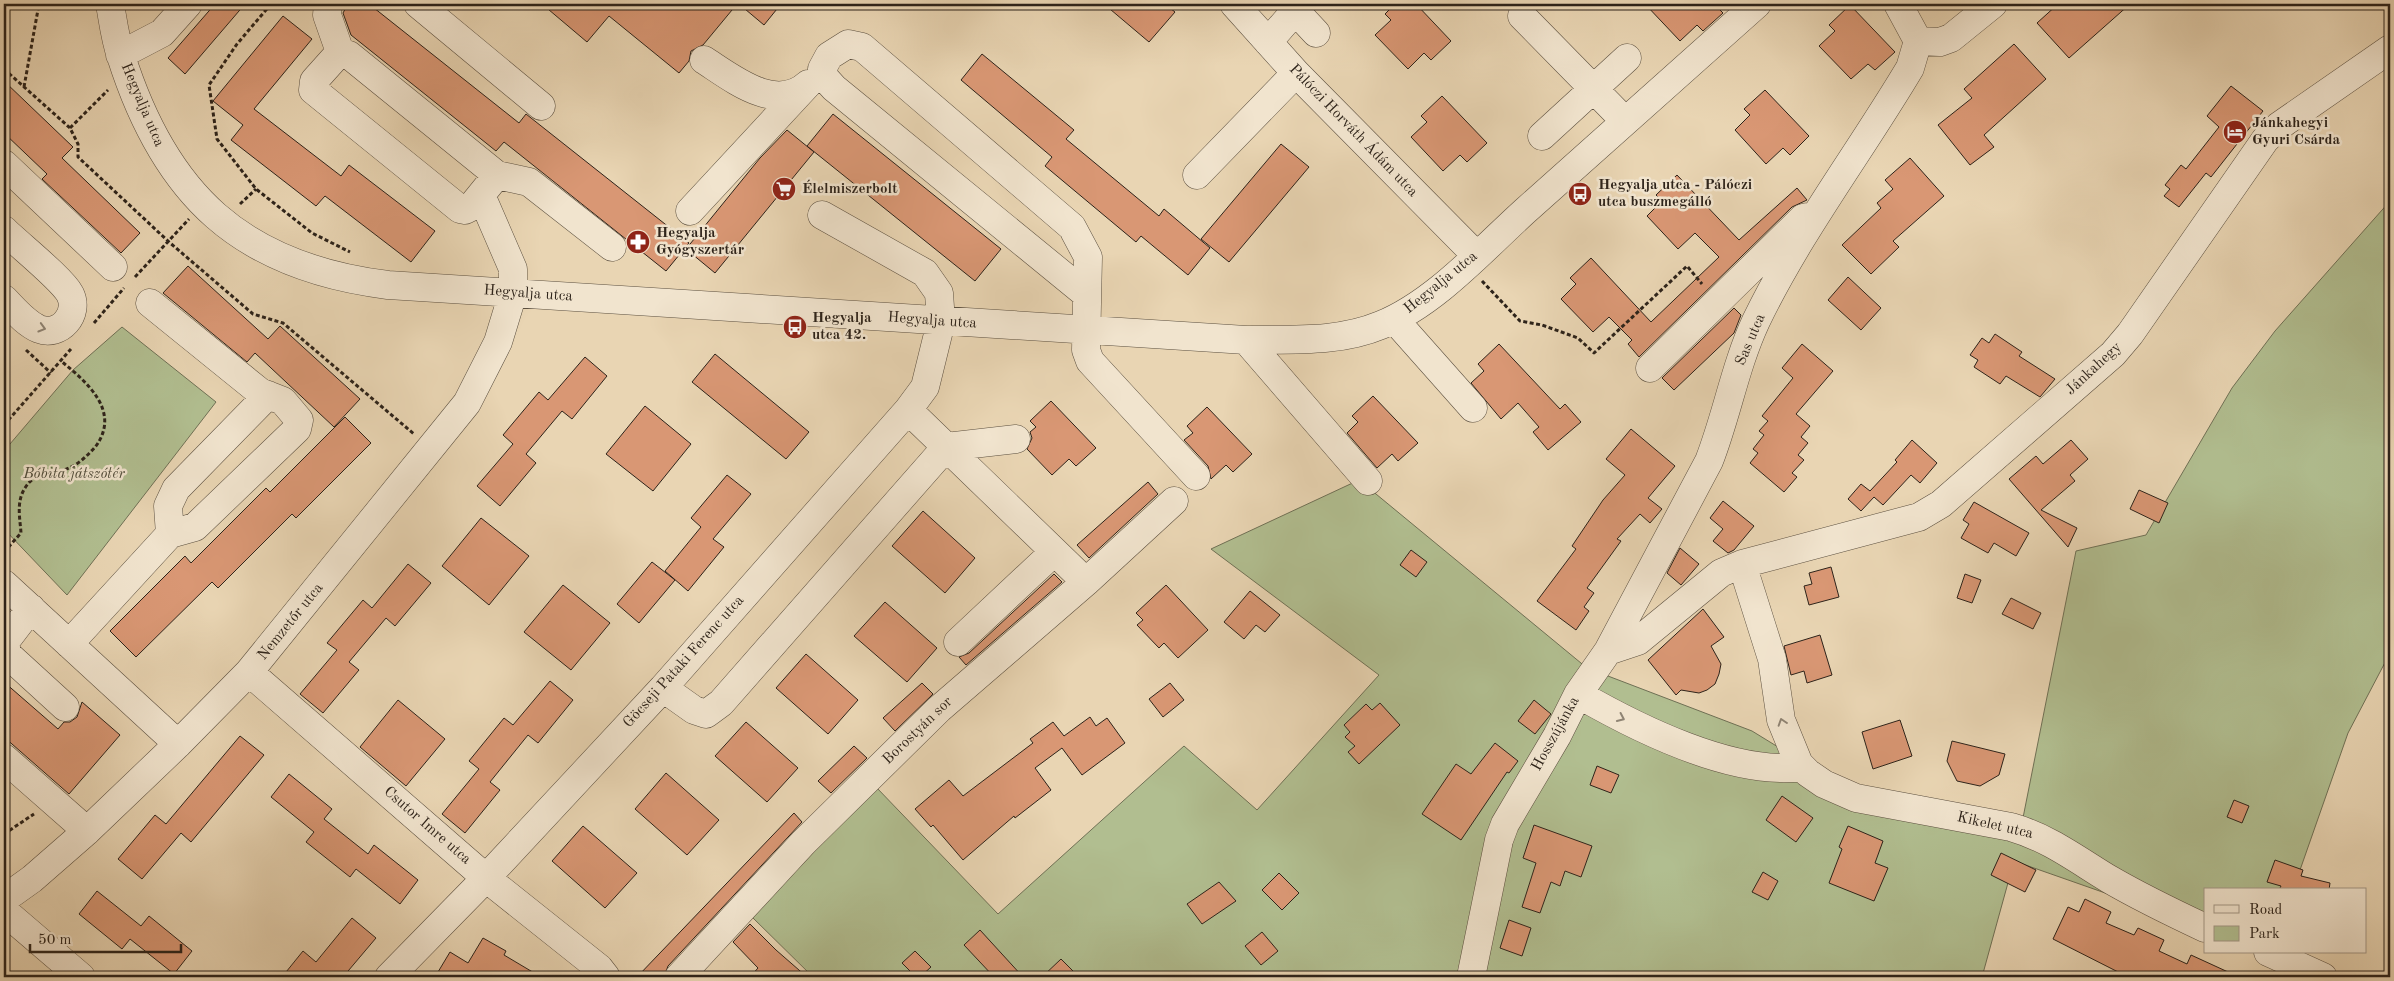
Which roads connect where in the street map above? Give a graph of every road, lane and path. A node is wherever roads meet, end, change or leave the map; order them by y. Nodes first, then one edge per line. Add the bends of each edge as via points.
1 (40, 4) edge
2 (110, 4) edge
3 (188, 4) edge
4 (271, 4) edge
5 (328, 4) edge
6 (418, 4) edge
7 (1234, 4) edge
8 (1757, 4) edge
9 (1898, 4) edge
10 (1993, 4) edge
11 (1292, 8) edge
12 (1522, 16) dead end
13 (1316, 33) dead end
14 (1918, 40) junction
15 (1268, 42) junction
16 (2390, 49) edge
17 (340, 52) junction
18 (120, 55) junction
19 (1627, 58) dead end
20 (704, 60) dead end
21 (4, 69) edge
22 (1296, 73) junction
23 (814, 78) junction
24 (24, 87) junction
25 (1593, 90) junction
26 (93, 106) dead end
27 (541, 106) dead end
28 (1625, 121) junction
29 (70, 128) junction
30 (1542, 136) dead end
31 (4, 164) edge
32 (1197, 176) dead end
33 (489, 185) junction
34 (203, 204) junction
35 (690, 211) dead end
36 (822, 216) dead end
37 (1816, 216) junction
38 (4, 230) edge
39 (169, 242) junction
40 (612, 247) dead end
41 (355, 255) dead end
42 (1471, 260) junction
43 (113, 267) dead end
44 (1703, 285) dead end
45 (513, 293) junction
46 (1086, 294) junction
47 (4, 299) edge
48 (150, 304) dead end
49 (1394, 319) junction
50 (941, 322) junction
51 (92, 325) dead end
52 (1086, 330) junction
53 (1246, 340) junction
54 (74, 346) dead end
55 (61, 361) junction
56 (1650, 368) dead end
57 (268, 395) junction
58 (1474, 408) dead end
59 (908, 410) junction
60 (4, 425) edge
61 (1016, 439) dead end
62 (946, 447) junction
63 (432, 449) junction
64 (1196, 476) dead end
65 (1368, 481) dead end
66 (1174, 501) dead end
67 (170, 534) junction
68 (4, 552) edge
69 (1054, 552) junction
70 (1742, 564) junction
71 (1086, 582) junction
72 (4, 584) edge
73 (30, 608) junction
74 (958, 642) dead end
75 (69, 644) junction
76 (1608, 652) junction
77 (250, 672) junction
78 (662, 688) junction
79 (1578, 694) junction
80 (65, 707) dead end
81 (178, 744) junction
82 (4, 758) edge
83 (1802, 767) junction
84 (53, 801) junction
85 (87, 831) junction
86 (5, 833) edge
87 (486, 878) junction
88 (4, 899) edge
89 (4, 912) edge
90 (2204, 928) edge
91 (2272, 954) edge
92 (82, 977) edge
93 (389, 977) edge
94 (606, 977) edge
95 (679, 977) edge
96 (1471, 977) edge
97 (2323, 977) edge

1 - 24 path
2 - 18 street, Hegyalja utca
3 - 18 street via 162,33
4 - 41 path via 237,44 209,85 217,139 256,189 312,233
5 - 17 street via 327,15
6 - 27 street
7 - 15 street, Pálóczi Horváth Ádám utca
8 - 28 street, Hegyalja utca
9 - 14 street
10 - 14 street via 1951,38 1940,42
11 - 13 street
11 - 15 street
12 - 25 street
14 - 37 street, Sas utca via 1902,82
15 - 22 street, Pálóczi Horváth Ádám utca
16 - 70 street, Jánkahegy via 2279,126 2265,140 2113,354 1941,504 1919,517
17 - 33 street via 349,55
17 - 33 street via 312,85 317,94 460,209 471,207
18 - 34 street, Hegyalja utca via 161,151 177,176
19 - 25 street
20 - 23 street via 754,90 785,95
21 - 24 path
22 - 32 street
22 - 42 street, Pálóczi Horváth Ádám utca
23 - 35 street
23 - 46 street via 825,78
23 - 46 street via 839,47 848,44 862,47 1072,227 1088,257
24 - 29 path
25 - 28 street
25 - 30 street
26 - 29 path
28 - 42 street, Hegyalja utca
29 - 39 path via 78,144 78,157
31 - 43 street
33 - 40 street via 529,182
33 - 45 street, Nemzetőr utca via 513,269
34 - 39 path
34 - 45 street, Hegyalja utca via 247,240 322,274 388,285
36 - 50 street, Göcseji Pataki Ferenc utca via 925,273 939,293
37 - 56 street via 1803,218
37 - 76 street, Sas utca via 1756,321 1709,461
47 -> 38 street via 30,323 47,331 65,324 73,309 64,287
39 - 51 path
39 - 63 path via 253,314 283,323
42 - 44 path via 1520,321 1578,338 1594,353 1687,266
42 - 49 street, Hegyalja utca via 1426,299
45 - 50 street, Hegyalja utca
45 - 63 street, Nemzetőr utca via 486,370 467,403
46 - 52 street
48 - 57 street
49 - 53 street, Hegyalja utca via 1362,332 1331,337
49 - 58 street
50 - 52 street, Hegyalja utca
50 - 59 street, Göcseji Pataki Ferenc utca via 925,387
52 - 53 street, Hegyalja utca
52 - 64 street via 1086,350 1090,361
53 - 65 street
54 - 55 path
55 - 60 path
55 - 68 path via 95,393 106,418 104,428 90,453 70,468 39,475 25,488 19,506 21,533
57 - 67 street via 176,489 168,506
57 - 67 street via 283,401 294,411 300,420 297,429 195,526
59 - 62 street
59 - 78 street, Göcseji Pataki Ferenc utca
61 - 62 street
62 - 69 street
62 - 78 street via 721,704 706,714 694,710
63 - 77 street, Nemzetőr utca
66 - 71 street, Borostyán sor
67 - 75 street
69 - 71 street
69 - 74 street
70 - 76 street via 1721,573 1638,641
83 -> 70 street, Kikelet utca via 1780,720 1772,659
71 - 95 street, Borostyán sor via 926,722 802,843
72 - 73 street
73 - 75 street
73 - 80 street via 4,642 4,647 7,654
75 - 81 street
76 - 79 street, Hosszújánka
77 - 81 street, Nemzetőr utca
77 - 87 street, Csutor Imre utca
78 - 87 street, Göcseji Pataki Ferenc utca
79 -> 83 street via 1616,716 1716,757 1761,768
79 - 96 street, Hosszújánka via 1505,824
81 - 85 street, Nemzetőr utca
82 - 84 street
83 - 90 street, Kikelet utca via 1824,784 1856,798 2034,834 2155,904
84 - 85 street
84 - 86 path
85 - 88 street, Nemzetőr utca
87 - 93 street, Göcseji Pataki Ferenc utca
87 - 94 street, Csutor Imre utca
89 - 92 street
91 - 97 street

